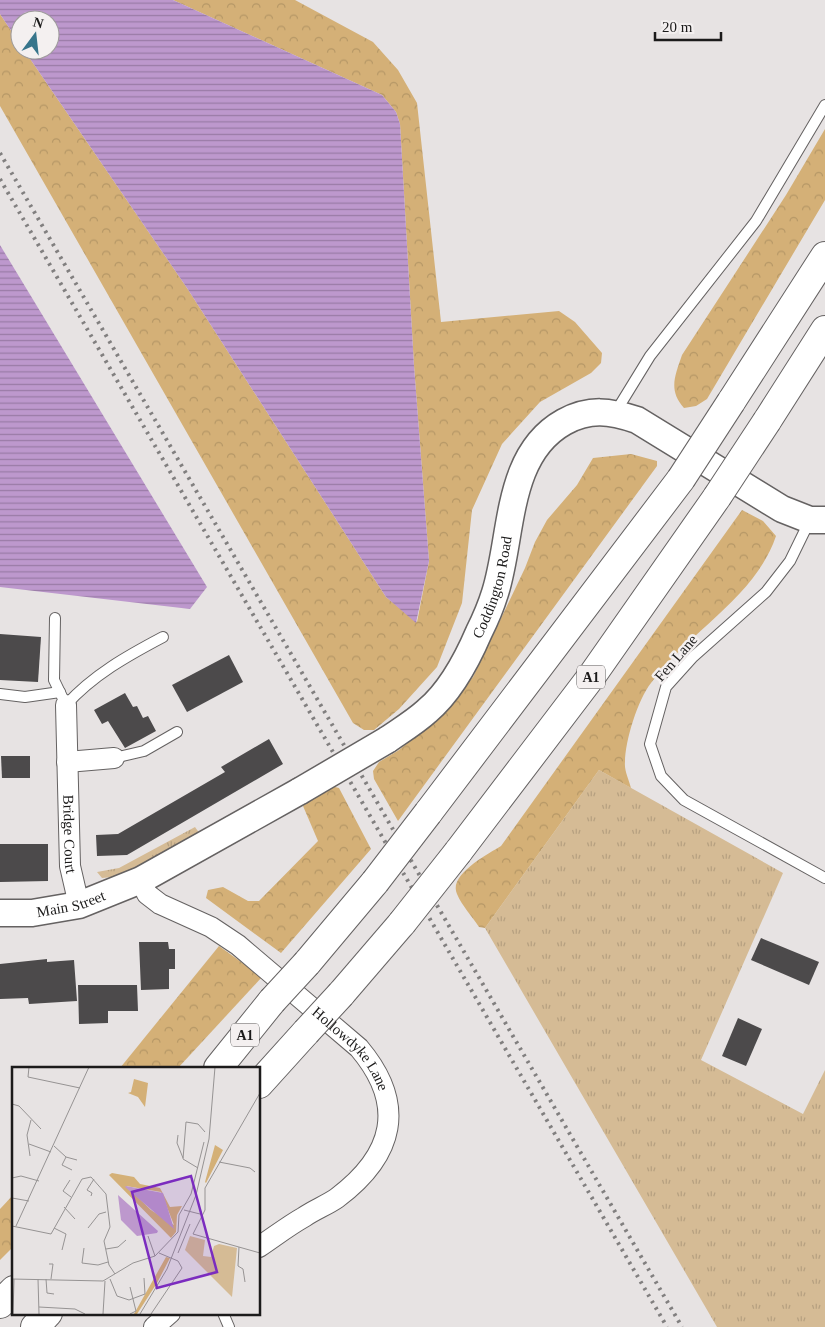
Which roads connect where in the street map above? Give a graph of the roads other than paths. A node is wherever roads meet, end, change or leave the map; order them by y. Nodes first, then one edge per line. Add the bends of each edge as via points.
1 (825, 105) edge
2 (825, 256) edge
3 (825, 330) edge
4 (615, 413) junction
5 (818, 520) edge
6 (55, 618) dead end
7 (163, 637) dead end
8 (0, 694) edge
9 (63, 699) junction
10 (177, 732) dead end
11 (114, 758) joint
12 (67, 762) junction
13 (825, 878) edge
14 (140, 880) junction
15 (79, 905) junction
16 (0, 914) edge
17 (219, 1067) edge
18 (260, 1083) edge
19 (260, 1246) edge
20 (12, 1292) edge
21 (0, 1304) edge
22 (47, 1314) edge
23 (169, 1314) edge
24 (223, 1314) edge
25 (34, 1327) edge
26 (154, 1327) edge
27 (229, 1327) edge

1 - 4 lane via 756,221 650,356
2 - 17 highway, A1, bridge via 681,479 375,882
3 - 18 highway, A1, bridge via 717,497 591,677 402,923
4 - 5 street, Coddington Road via 637,420 761,498
4 - 14 street, Coddington Road, bridge via 585,414 571,419 546,435 536,446 522,472 495,593 479,633 459,672 428,711 387,740
5 - 13 lane, Fen Lane via 766,592 693,657 666,687 650,744 661,776 684,800
6 - 9 lane via 54,680
7 - 9 lane
8 - 9 lane
9 - 12 street, Bridge Court
10 - 11 lane via 144,751
11 - 12 street
12 - 15 street, Bridge Court via 70,866
14 - 15 street, Main Street
14 - 19 street, Hollowdyke Lane via 147,894 160,904 211,927 238,945 360,1048 384,1085 388,1126 382,1151 337,1198
15 - 16 street, Main Street via 32,913
20 - 21 highway
22 - 25 highway
23 - 26 street
24 - 27 lane

